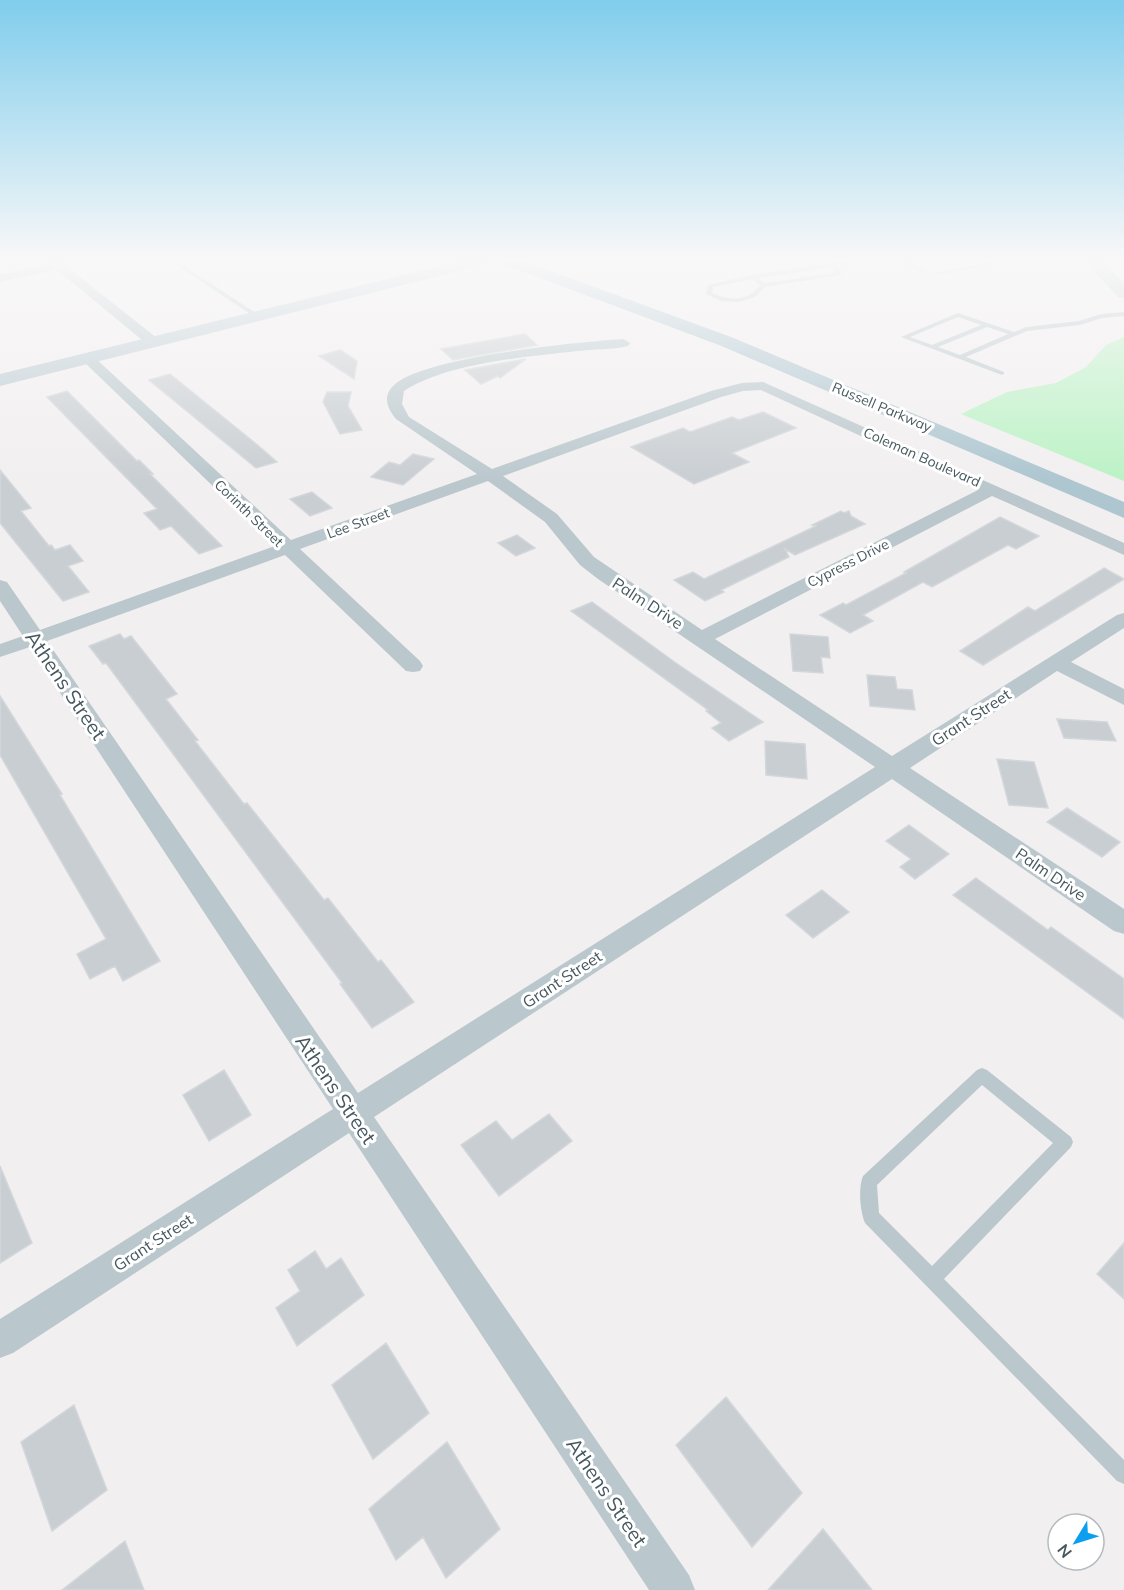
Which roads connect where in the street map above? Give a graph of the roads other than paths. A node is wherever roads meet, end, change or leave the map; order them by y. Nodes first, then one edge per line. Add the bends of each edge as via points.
1 (142, 333) edge
2 (184, 333) edge
3 (703, 333) edge
4 (913, 333) edge
5 (966, 333) edge
6 (1014, 334) edge
7 (152, 341) junction
8 (623, 343) dead end
9 (932, 347) junction
10 (960, 357) junction
11 (87, 358) junction
12 (1002, 373) dead end
13 (0, 380) edge
14 (716, 394) joint
15 (491, 475) junction
16 (993, 489) junction
17 (1124, 511) edge
18 (286, 549) junction
19 (1124, 550) edge
20 (0, 586) edge
21 (1124, 619) edge
22 (702, 638) junction
23 (35, 639) junction
24 (0, 651) edge
25 (1057, 663) junction
26 (413, 666) dead end
27 (1124, 698) edge
28 (892, 768) junction
29 (1124, 923) edge
30 (353, 1113) junction
31 (932, 1279) junction
32 (0, 1340) edge
33 (1124, 1474) edge
34 (674, 1590) edge

1 - 7 street
2 - 7 street
3 - 17 main road, Russell Parkway
4 - 9 lane via 904,337
5 - 9 lane
6 - 10 lane
7 - 11 street
8 - 15 street, Palm Drive via 590,344 440,369 414,377 400,387 394,407 404,420
9 - 10 lane
10 - 12 lane
11 - 13 street
11 - 18 street, Corinth Street
14 - 15 street, Lee Street
14 - 16 street, Coleman Boulevard via 763,386
15 - 18 street, Lee Street
15 - 22 street, Palm Drive via 551,518 587,561
16 - 19 street, Coleman Boulevard
16 - 22 street, Cypress Drive
18 - 23 street, Lee Street
18 - 26 street, Corinth Street
20 - 23 street, Athens Street
21 - 25 street, Grant Street
22 - 28 street, Palm Drive
23 - 24 street, Lee Street
23 - 30 street, Athens Street
25 - 27 street
25 - 28 street, Grant Street
28 - 29 street, Palm Drive
28 - 30 street, Grant Street
30 - 32 street, Grant Street
30 - 34 street, Athens Street
31 - 31 lane via 871,1216 869,1182 982,1075 1065,1142
31 - 33 lane

